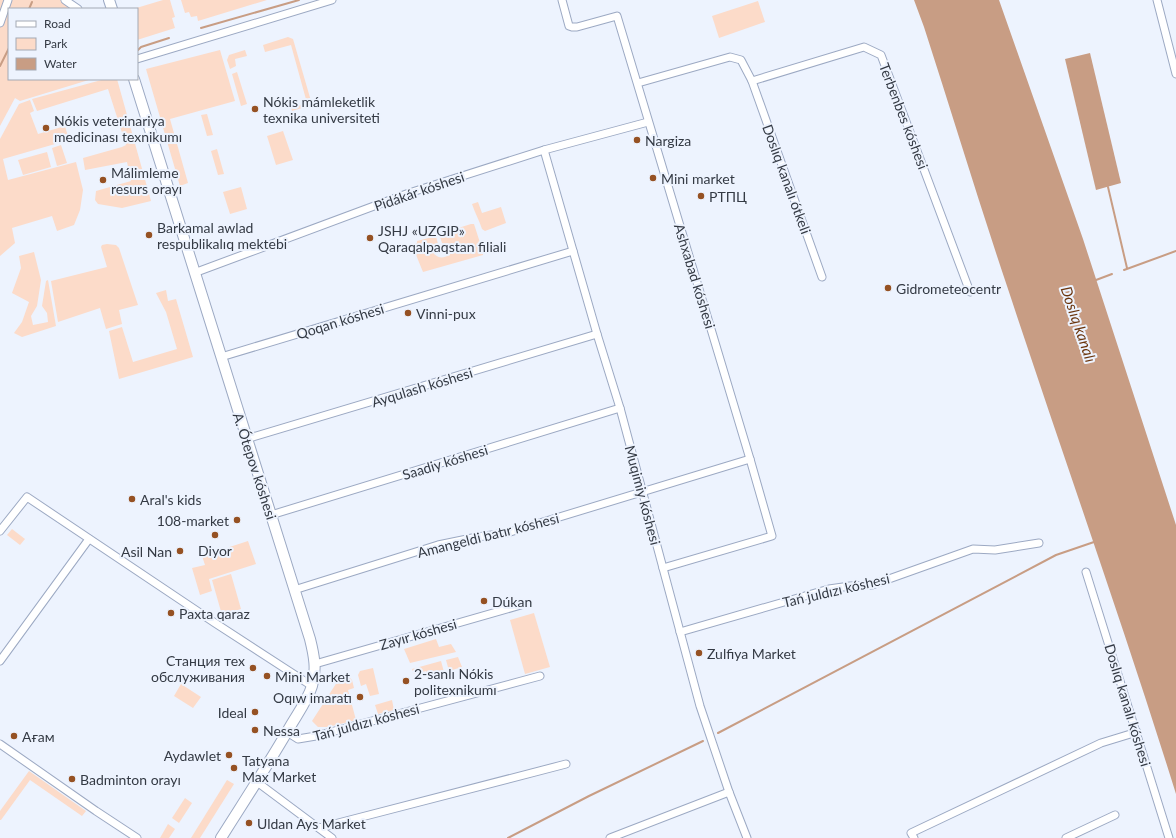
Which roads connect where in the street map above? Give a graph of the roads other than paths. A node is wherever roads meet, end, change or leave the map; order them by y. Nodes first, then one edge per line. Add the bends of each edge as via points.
1 (8, 0) edge
2 (65, 0) edge
3 (332, 0) edge
4 (562, 0) edge
5 (1157, 0) edge
6 (77, 8) edge
7 (0, 23) edge
8 (138, 59) edge
9 (1176, 74) edge
10 (134, 80) edge
11 (752, 82) junction
12 (638, 83) junction
13 (648, 122) junction
14 (544, 150) junction
15 (573, 251) junction
16 (194, 273) junction
17 (822, 277) dead end
18 (970, 292) dead end
19 (597, 334) junction
20 (221, 357) junction
21 (620, 408) junction
22 (246, 439) junction
23 (750, 459) junction
24 (643, 493) junction
25 (271, 515) junction
26 (0, 531) edge
27 (89, 539) junction
28 (1039, 543) dead end
29 (663, 568) junction
30 (1086, 572) dead end
31 (294, 590) junction
32 (521, 604) dead end
33 (680, 632) junction
34 (0, 661) edge
35 (316, 664) junction
36 (540, 676) dead end
37 (312, 686) junction
38 (287, 732) junction
39 (1137, 732) junction
40 (0, 744) edge
41 (566, 764) dead end
42 (257, 782) junction
43 (729, 792) junction
44 (1115, 815) dead end
45 (319, 828) junction
46 (912, 835) edge
47 (137, 838) edge
48 (221, 838) edge
49 (332, 838) edge
50 (610, 838) edge
51 (747, 838) edge
52 (1066, 838) edge
53 (1169, 838) edge

1 - 7 street
2 - 6 street
3 - 8 street
4 - 12 street, Ashxabad kóshesi via 569,26 572,27 617,16
5 - 9 street
10 - 16 main road, A. Ótepov kóshesi
11 - 12 street via 740,60 730,57
11 - 17 street, Doslıq kanalı ótkeli
11 - 18 street, Terbenbes kóshesi via 864,47 881,55
12 - 13 street, Ashxabad kóshesi
13 - 14 street, Pidákár kóshesi
13 - 23 street, Ashxabad kóshesi
14 - 15 street, Muqimiy kóshesi
14 - 16 street, Pidákár kóshesi via 409,193
15 - 19 street, Muqimiy kóshesi
15 - 20 street, Qoqan kóshesi
16 - 20 main road, A. Ótepov kóshesi
19 - 21 street, Muqimiy kóshesi
19 - 22 street, Ayqulash kóshesi
20 - 22 main road, A. Ótepov kóshesi
21 - 24 street, Muqimiy kóshesi
21 - 25 street, Saadiy kóshesi
22 - 25 main road, A. Ótepov kóshesi
23 - 24 street, Amangeldi batır kóshesi
23 - 29 street, Ashxabad kóshesi via 772,536
24 - 29 street, Muqimiy kóshesi
24 - 31 street, Amangeldi batır kóshesi via 507,534 438,545
25 - 31 main road, A. Ótepov kóshesi
26 - 27 street via 26,497
27 - 34 street
27 - 37 street
28 - 33 street, Tań juldızı kóshesi via 995,550 973,549 872,585 829,589
29 - 33 street, Muqimiy kóshesi
30 - 39 street, Doslıq kanalı kóshesi
31 - 35 main road, A. Ótepov kóshesi
32 - 35 street, Zayır kóshesi
33 - 43 street, Muqimiy kóshesi via 704,720
35 - 37 main road, A. Ótepov kóshesi
36 - 38 street, Tań juldızı kóshesi via 316,736 298,739
37 - 38 main road, A. Ótepov kóshesi
38 - 42 main road, A. Ótepov kóshesi
39 - 46 street via 1101,743
39 - 53 street, Doslıq kanalı kóshesi
40 - 47 street
41 - 45 street
42 - 45 street
42 - 48 main road, A. Ótepov kóshesi
43 - 50 street
43 - 51 street, Muqimiy kóshesi
44 - 52 street
45 - 49 street

